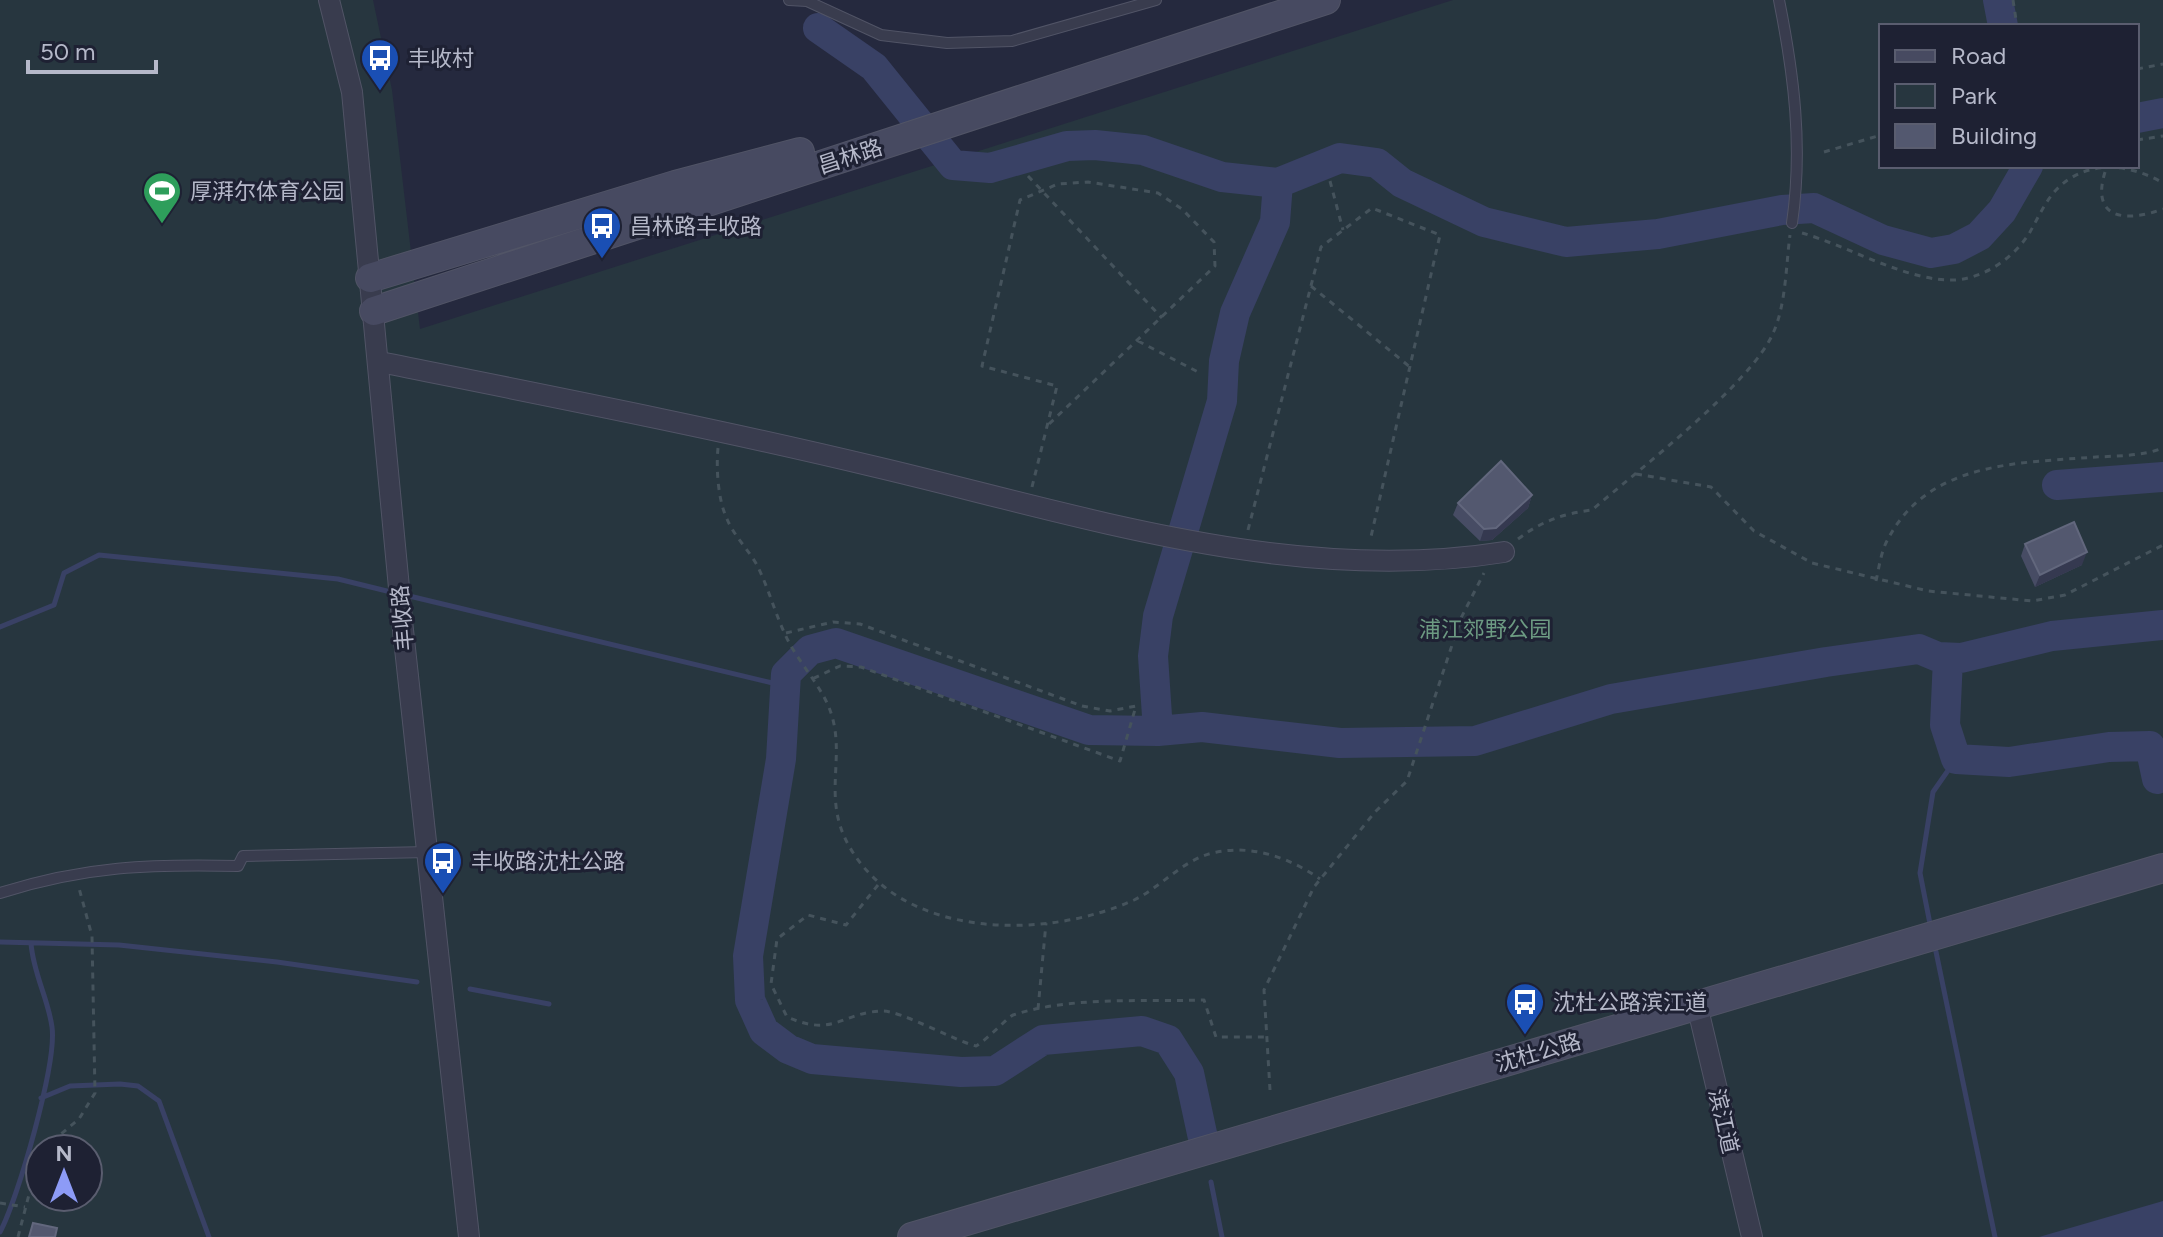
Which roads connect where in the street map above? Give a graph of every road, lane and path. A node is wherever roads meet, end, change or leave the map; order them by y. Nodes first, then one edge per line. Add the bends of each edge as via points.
1 (329, 0) edge
2 (789, 0) edge
3 (1156, 0) edge
4 (1282, 0) edge
5 (1326, 0) edge
6 (1779, 0) edge
7 (2013, 0) edge
8 (2017, 24) edge
9 (2163, 64) edge
10 (2139, 69) edge
11 (946, 116) junction
12 (894, 132) junction
13 (1879, 136) edge
14 (2163, 136) edge
15 (2139, 140) edge
16 (1824, 152) dead end
17 (2106, 168) edge
18 (1028, 176) dead end
19 (1330, 181) dead end
20 (2163, 183) edge
21 (1041, 191) junction
22 (2163, 209) edge
23 (1792, 226) junction
24 (1343, 230) junction
25 (370, 278) junction
26 (1311, 286) junction
27 (374, 311) junction
28 (1162, 318) junction
29 (1138, 341) junction
30 (380, 362) junction
31 (1410, 367) junction
32 (1200, 373) dead end
33 (1048, 425) junction
34 (720, 430) junction
35 (2163, 448) edge
36 (1634, 474) junction
37 (1028, 503) junction
38 (2163, 545) edge
39 (1243, 549) junction
40 (1504, 552) junction
41 (1365, 561) junction
42 (1876, 581) junction
43 (785, 634) junction
44 (812, 679) junction
45 (428, 852) junction
46 (2163, 868) edge
47 (77, 873) junction
48 (1320, 879) junction
49 (879, 884) junction
50 (0, 893) edge
51 (1046, 923) junction
52 (1697, 1005) junction
53 (1038, 1009) junction
54 (1266, 1037) junction
55 (1270, 1090) dead end
56 (62, 1133) edge
57 (0, 1203) edge
58 (24, 1207) edge
59 (24, 1211) edge
60 (958, 1231) edge
61 (18, 1237) edge
62 (469, 1237) edge
63 (912, 1237) edge
64 (1752, 1237) edge

1 - 25 street, 丰收路 via 352,92
2 - 3 lane via 807,1 881,35 947,43 1012,41
4 - 11 street, 昌林路
5 - 11 street, 昌林路
6 - 23 lane via 1797,104
7 - 8 path
9 - 10 path
11 - 12 street, 昌林路
12 - 25 street, 昌林路
12 - 27 street, 昌林路
13 - 16 path
14 - 15 path
17 - 20 path via 2141,171
17 - 22 path via 2100,189 2103,201 2117,215 2135,218
17 - 23 path via 2070,179 2055,191 2007,259 1954,280 1899,269
18 - 21 path
19 - 24 path
21 - 28 path
21 - 28 path via 1088,182 1158,193 1214,242 1215,266
21 - 33 path via 1020,200 982,366 1057,386
23 - 36 path via 1776,328 1765,350
24 - 26 path via 1321,247
24 - 31 path via 1372,208 1440,235
25 - 27 street, 丰收路
26 - 31 path
26 - 39 path
27 - 30 street, 丰收路
28 - 29 path
29 - 32 path
29 - 33 path
30 - 34 street
30 - 45 street, 丰收路
31 - 41 path
33 - 37 path
34 - 37 street
34 - 43 path via 716,465 726,518 759,570
35 - 42 path via 2007,465 1955,477 1909,509 1887,540
36 - 40 path via 1592,510 1539,523
36 - 42 path via 1711,487 1754,531 1781,549
37 - 39 street via 1163,536
38 - 42 path via 2074,591 2032,601
39 - 41 street
40 - 41 street via 1446,561
40 - 48 path via 1482,575 1461,618 1407,781
43 - 44 path
43 - 44 path via 833,622 860,624 1082,706 1110,711 1136,706 1120,761 861,667 840,666
44 - 49 path via 828,706 837,747 833,810 849,847
45 - 47 lane via 243,856 238,866 128,865
45 - 62 street, 丰收路
46 - 52 street, 沈杜公路
47 - 50 lane
47 - 56 path via 92,936 95,1093 79,1119
48 - 51 path via 1298,863 1275,856 1218,852 1185,865 1136,899
48 - 54 path via 1264,990
49 - 51 path via 915,907 943,916
49 - 53 path via 846,925 808,915 777,939 771,984 787,1017 827,1027 885,1011 976,1046 993,1036 1009,1016
51 - 53 path
52 - 60 street, 沈杜公路
52 - 64 street, 滨江道
53 - 54 path via 1204,1000 1216,1037
54 - 55 path
57 - 58 path
59 - 61 path
60 - 63 street, 沈杜公路

